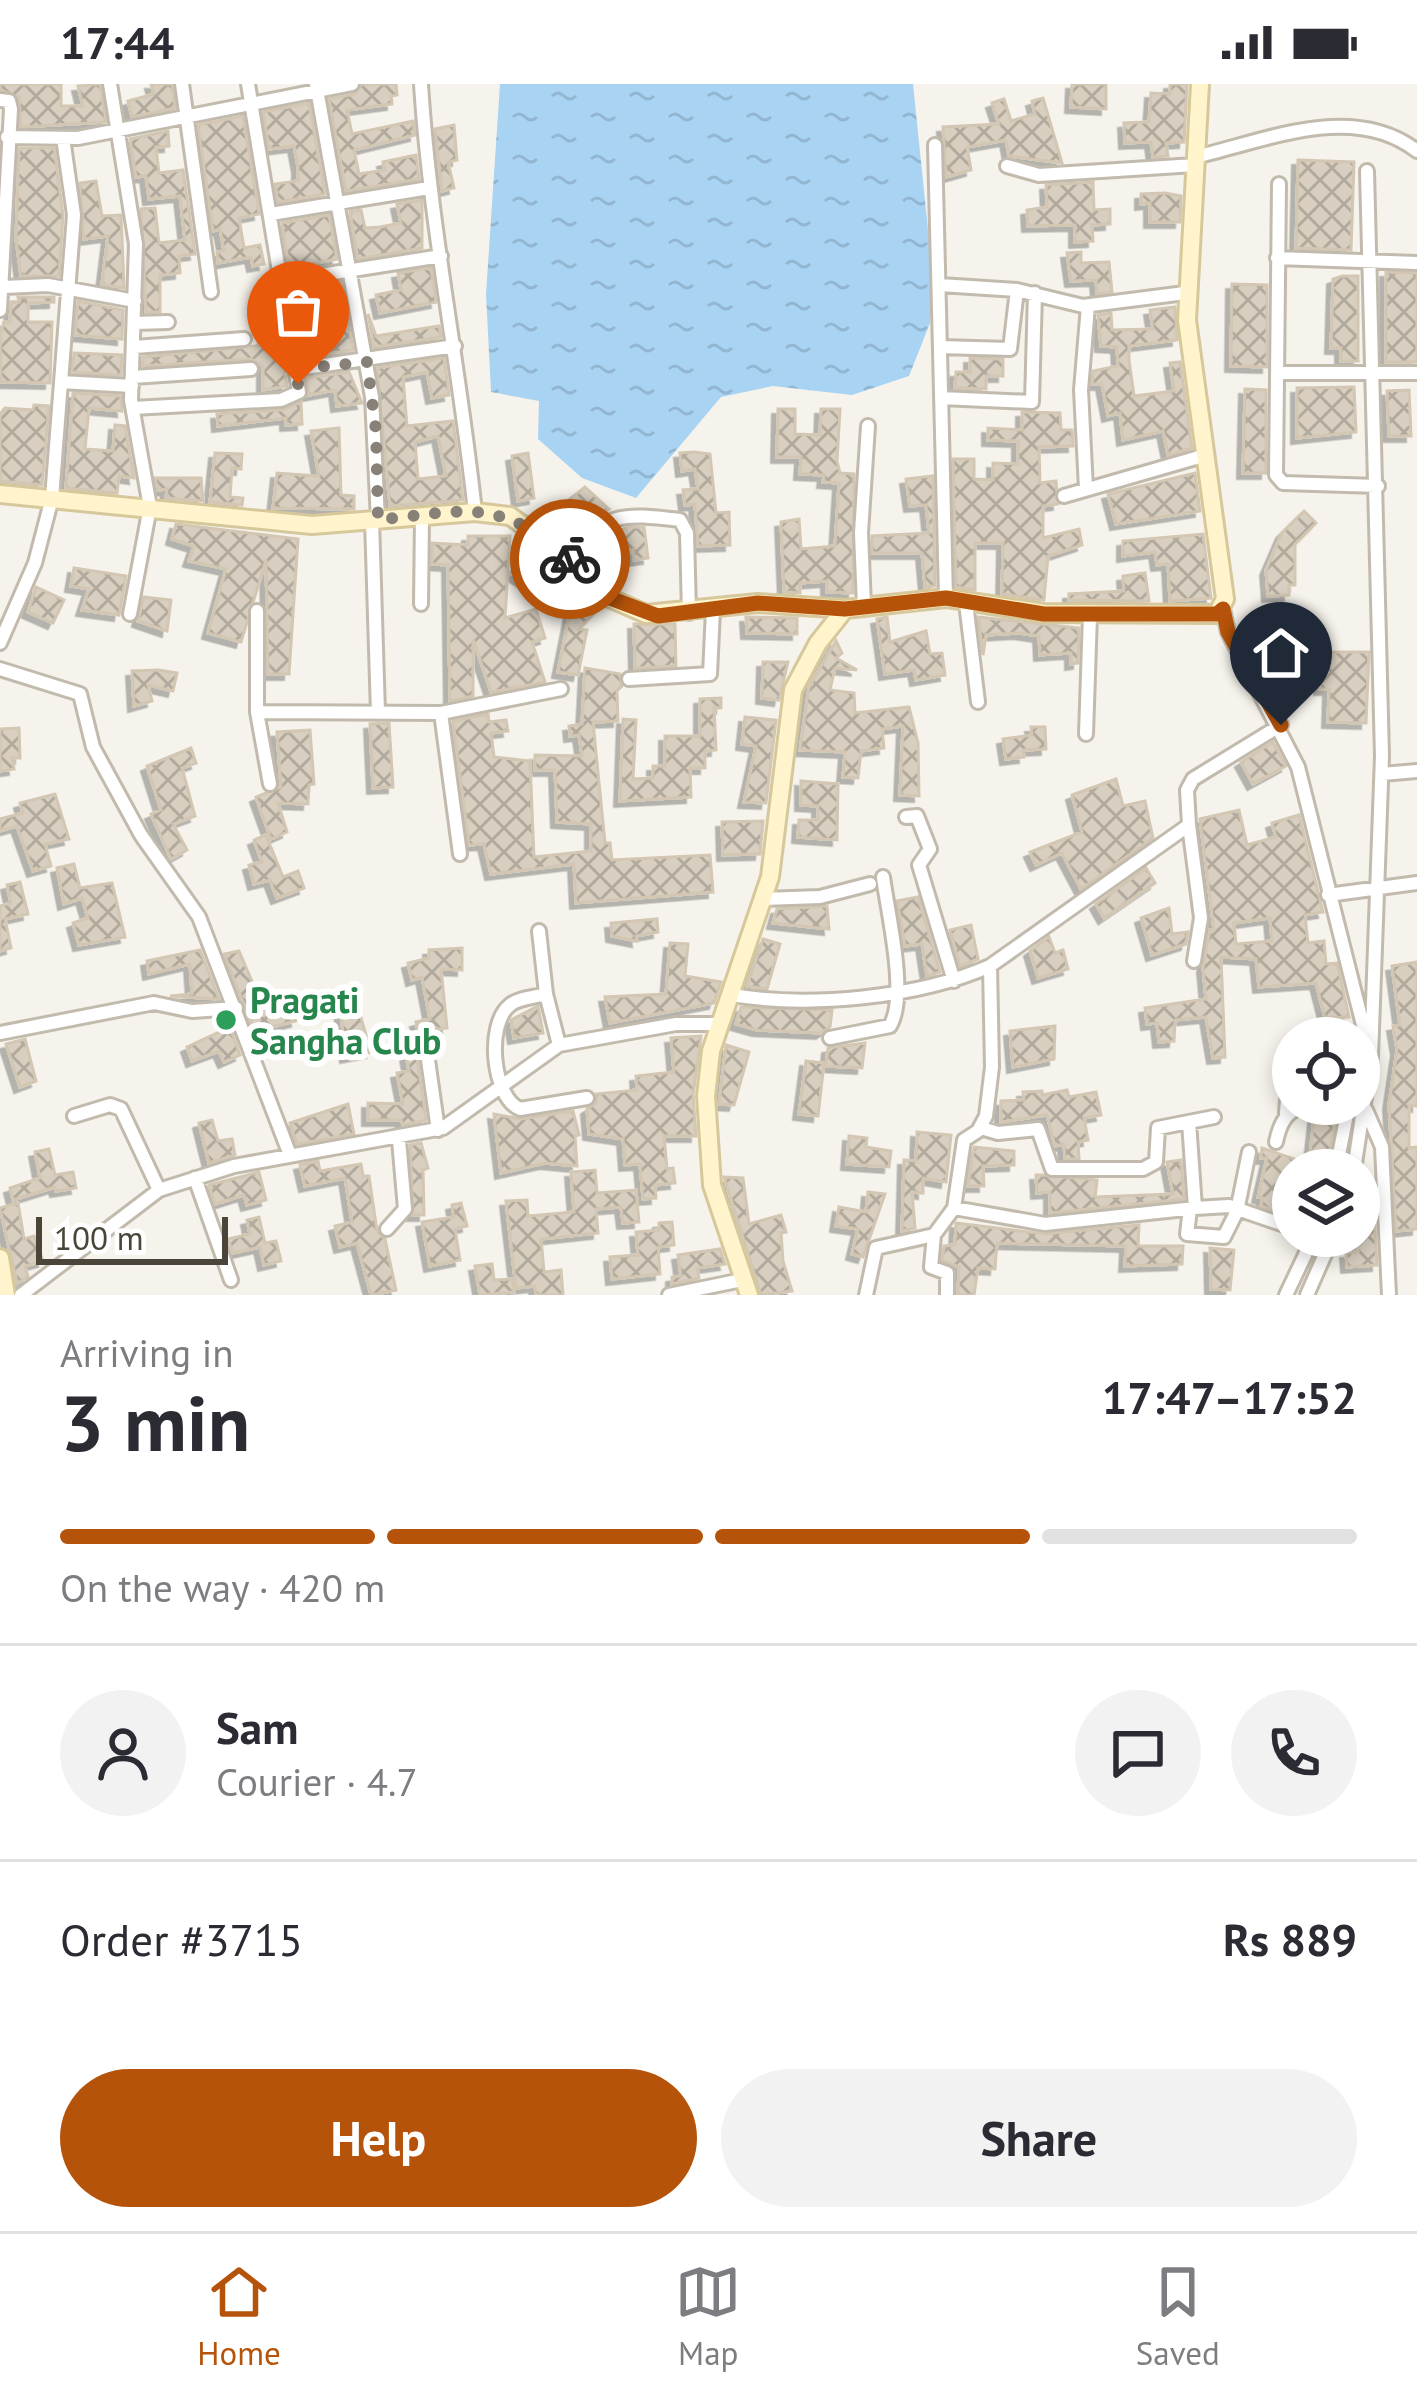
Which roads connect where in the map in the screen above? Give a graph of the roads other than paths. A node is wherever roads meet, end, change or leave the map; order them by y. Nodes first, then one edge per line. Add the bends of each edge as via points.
1 (110, 84) edge
2 (182, 84) edge
3 (248, 84) edge
4 (352, 84) edge
5 (421, 84) edge
6 (1199, 84) edge
7 (317, 87) edge
8 (0, 100) edge
9 (254, 104) junction
10 (188, 115) junction
11 (119, 131) junction
12 (7, 137) junction
13 (63, 139) junction
14 (935, 145) dead end
15 (1417, 151) edge
16 (1195, 161) junction
17 (1006, 166) dead end
18 (1367, 171) dead end
19 (2, 184) edge
20 (1279, 184) dead end
21 (429, 188) junction
22 (338, 202) junction
23 (271, 214) junction
24 (1, 251) edge
25 (441, 256) junction
26 (1277, 258) junction
27 (1367, 263) junction
28 (1417, 263) edge
29 (347, 272) junction
30 (283, 281) junction
31 (940, 286) junction
32 (4, 287) junction
33 (66, 288) junction
34 (1017, 290) junction
35 (211, 292) dead end
36 (1035, 292) junction
37 (1185, 293) junction
38 (135, 301) junction
39 (1088, 306) junction
40 (0, 310) edge
41 (169, 322) dead end
42 (135, 323) junction
43 (244, 339) dead end
44 (455, 346) junction
45 (134, 347) junction
46 (940, 347) junction
47 (367, 362) junction
48 (251, 369) dead end
49 (296, 369) junction
50 (1369, 370) junction
51 (1278, 373) junction
52 (1417, 373) edge
53 (61, 382) junction
54 (132, 382) junction
55 (941, 398) junction
56 (133, 408) junction
57 (868, 426) dead end
58 (1206, 455) junction
59 (1378, 486) junction
60 (1086, 489) junction
61 (0, 494) edge
62 (1064, 496) dead end
63 (52, 498) junction
64 (150, 507) junction
65 (475, 512) junction
66 (422, 516) junction
67 (375, 520) junction
68 (567, 556) junction
69 (946, 598) junction
70 (966, 603) junction
71 (421, 604) dead end
72 (855, 608) junction
73 (1223, 609) junction
74 (713, 610) junction
75 (257, 611) dead end
76 (689, 613) junction
77 (130, 614) dead end
78 (1090, 615) junction
79 (0, 644) edge
80 (0, 670) edge
81 (629, 680) dead end
82 (561, 689) dead end
83 (978, 702) dead end
84 (257, 712) junction
85 (378, 713) junction
86 (441, 713) junction
87 (1281, 725) junction
88 (1086, 734) dead end
89 (1417, 771) edge
90 (1382, 774) junction
91 (270, 784) dead end
92 (906, 817) dead end
93 (1189, 825) junction
94 (460, 854) dead end
95 (1417, 883) edge
96 (1378, 889) junction
97 (1328, 895) junction
98 (762, 899) junction
99 (539, 932) dead end
100 (1194, 961) dead end
101 (990, 966) junction
102 (954, 981) junction
103 (897, 989) junction
104 (546, 994) junction
105 (732, 994) junction
106 (236, 1008) junction
107 (1360, 1017) edge
108 (1373, 1017) edge
109 (716, 1024) junction
110 (0, 1033) edge
111 (830, 1038) dead end
112 (425, 1039) dead end
113 (559, 1046) junction
114 (504, 1086) junction
115 (587, 1098) dead end
116 (74, 1116) dead end
117 (1214, 1118) dead end
118 (1189, 1122) junction
119 (1282, 1125) edge
120 (1372, 1125) edge
121 (981, 1128) junction
122 (438, 1130) junction
123 (399, 1140) junction
124 (1276, 1142) dead end
125 (1249, 1152) dead end
126 (290, 1154) junction
127 (195, 1178) junction
128 (159, 1190) junction
129 (954, 1208) junction
130 (1193, 1209) junction
131 (1237, 1211) junction
132 (1272, 1222) edge
133 (387, 1228) dead end
134 (934, 1235) junction
135 (1304, 1257) edge
136 (1323, 1257) edge
137 (0, 1258) edge
138 (231, 1280) dead end
139 (745, 1288) edge
140 (6, 1295) edge
141 (20, 1295) edge
142 (669, 1295) edge
143 (866, 1295) edge
144 (947, 1295) edge
145 (1286, 1295) edge
146 (1307, 1295) edge
147 (1389, 1295) edge

1 - 11 street
2 - 10 street
3 - 9 street
4 - 7 street
5 - 21 street
6 - 16 street
7 - 9 street
7 - 22 street
8 - 12 street via 10,104
9 - 10 street
9 - 23 street
10 - 11 street
10 - 35 street
11 - 13 street
11 - 38 street via 136,244
12 - 13 street
12 - 19 street
13 - 33 street via 74,215
14 - 31 street
15 - 16 street via 1391,134 1340,125
16 - 17 street via 1039,175
16 - 37 street
18 - 27 street
19 - 24 street
20 - 26 street
21 - 22 street
21 - 25 street
22 - 23 street
22 - 29 street
23 - 30 street
24 - 32 street
25 - 29 street
25 - 44 street
26 - 27 street
26 - 51 street
27 - 28 street
27 - 50 street
29 - 30 street
29 - 47 street
30 - 49 street
31 - 34 street
31 - 46 street
32 - 33 street
32 - 40 street
33 - 38 street
33 - 53 street
34 - 36 street
34 - 46 street via 1010,349
36 - 39 street
36 - 55 street via 1032,402
37 - 39 street
37 - 58 street
38 - 42 street
39 - 60 street via 1081,390
41 - 42 street
42 - 45 street
43 - 45 street
44 - 47 street
44 - 65 street
45 - 54 street
46 - 55 street
47 - 49 street
47 - 67 street
48 - 54 street
49 - 56 street via 294,398
50 - 51 street
50 - 52 street
50 - 59 street
51 - 59 street via 1279,480
53 - 54 street
53 - 63 street
54 - 56 street
55 - 69 street
56 - 64 street
57 - 72 street
58 - 60 street
58 - 73 street
59 - 90 street
60 - 62 street
61 - 63 street
63 - 64 street
63 - 79 street
64 - 67 street via 313,525
64 - 77 street
65 - 66 street
65 - 68 street via 519,520
66 - 67 street
66 - 71 street
67 - 85 street
68 - 76 street via 607,597 636,611
68 - 76 street via 594,528 622,515 680,520
69 - 70 street
69 - 72 street
70 - 78 street
70 - 83 street
72 - 74 street via 758,603
72 - 98 street via 818,643 793,690
73 - 78 street
73 - 87 street
74 - 76 street
74 - 81 street via 710,674
75 - 84 street
78 - 88 street
80 - 106 street via 80,694 93,747 199,917
82 - 86 street
84 - 85 street
84 - 91 street
85 - 86 street
86 - 94 street
87 - 93 street via 1192,778
87 - 97 street
89 - 90 street
90 - 96 street
92 - 102 street via 917,816 930,849 919,865
93 - 100 street via 1201,918
93 - 101 street
95 - 96 street
96 - 97 street
96 - 108 street
97 - 107 street
98 - 103 street via 820,897 877,880
98 - 105 street
99 - 104 street
101 - 102 street
101 - 121 street via 992,1066
102 - 103 street
103 - 105 street via 781,1003
103 - 111 street via 890,1026
104 - 113 street
104 - 114 street via 511,1004 501,1018 495,1041
105 - 109 street
106 - 110 street via 192,1011 162,1002
106 - 126 street
109 - 113 street
109 - 139 street via 706,1096 712,1185
112 - 122 street
113 - 114 street
114 - 115 street via 513,1108
114 - 122 street
116 - 128 street via 122,1109
117 - 118 street
118 - 121 street via 1159,1128 1154,1167 1081,1171 1049,1168 1038,1129
118 - 130 street
119 - 124 street
120 - 147 street via 1382,1147
121 - 129 street via 961,1147
122 - 123 street
123 - 126 street
123 - 133 street via 404,1214
125 - 131 street
126 - 127 street
127 - 128 street
127 - 138 street
128 - 141 street
129 - 130 street via 1045,1224
129 - 134 street
130 - 131 street
130 - 131 street via 1187,1234 1215,1240
131 - 132 street
134 - 143 street via 876,1248
134 - 144 street via 931,1267 947,1273
135 - 145 street
136 - 146 street
137 - 140 street
139 - 142 street

